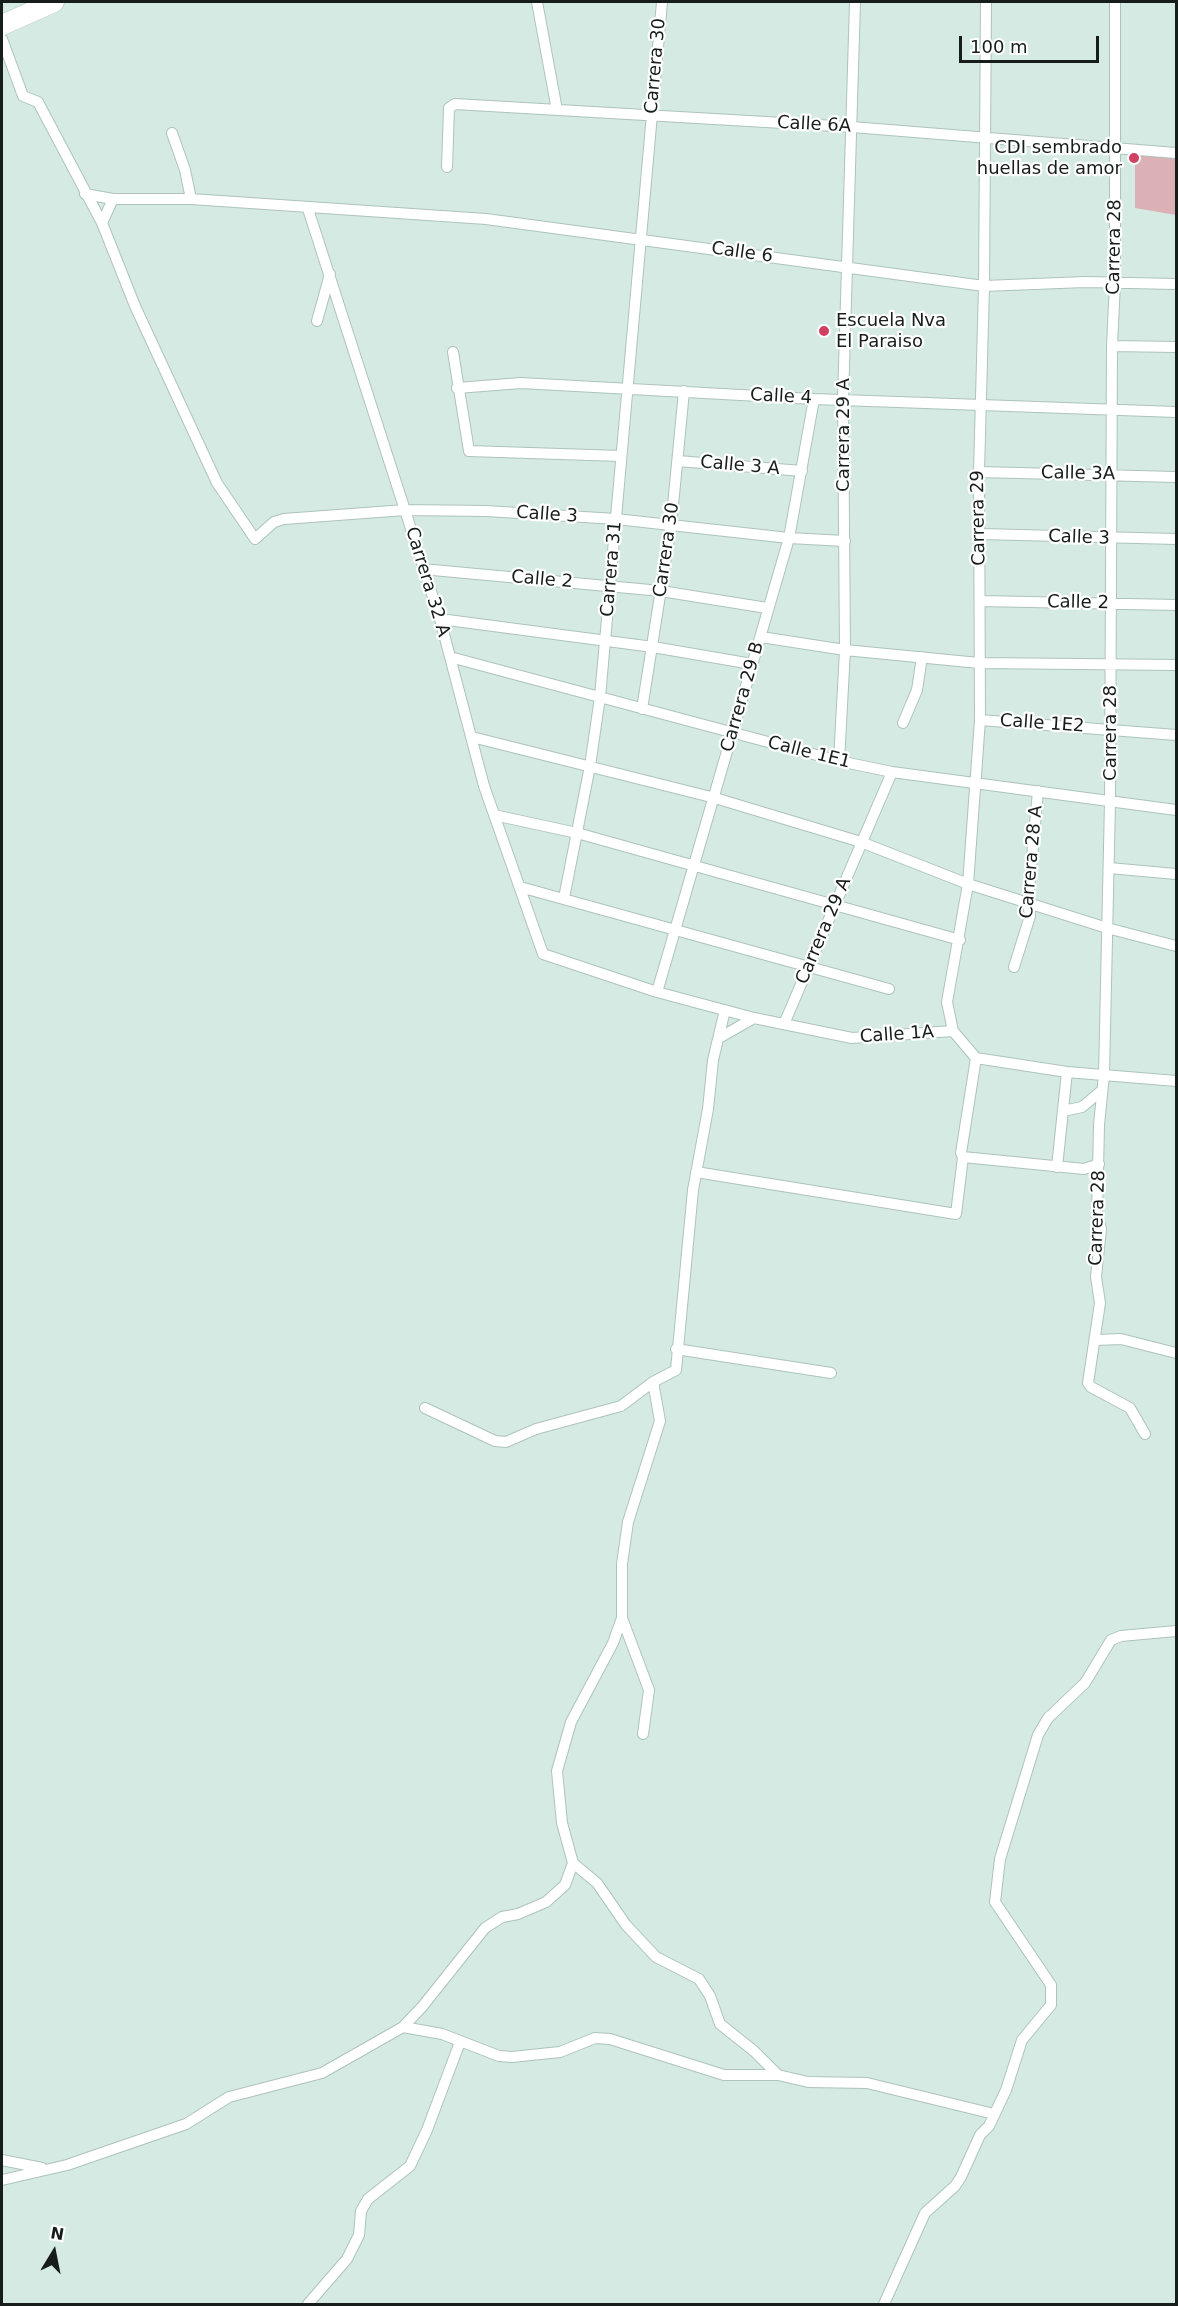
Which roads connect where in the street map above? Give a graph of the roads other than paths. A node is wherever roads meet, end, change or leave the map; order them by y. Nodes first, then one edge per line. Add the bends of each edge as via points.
1 (54, 2) edge
2 (537, 2) edge
3 (662, 2) edge
4 (855, 2) edge
5 (986, 2) edge
6 (1115, 2) edge
7 (2, 25) edge
8 (2, 39) edge
9 (557, 110) junction
10 (652, 116) junction
11 (852, 127) junction
12 (172, 134) dead end
13 (983, 139) junction
14 (1116, 148) junction
15 (1176, 153) edge
16 (447, 167) dead end
17 (85, 194) junction
18 (113, 198) junction
19 (191, 199) junction
20 (308, 209) junction
21 (102, 223) junction
22 (642, 238) junction
23 (847, 268) junction
24 (330, 274) junction
25 (1115, 283) junction
26 (1176, 284) edge
27 (984, 286) junction
28 (317, 321) dead end
29 (1112, 346) junction
30 (1176, 347) edge
31 (453, 352) dead end
32 (457, 388) junction
33 (626, 388) junction
34 (684, 391) junction
35 (814, 399) junction
36 (843, 399) junction
37 (980, 403) junction
38 (1113, 411) junction
39 (1176, 412) edge
40 (621, 456) junction
41 (678, 461) junction
42 (802, 471) junction
43 (979, 472) junction
44 (1113, 475) junction
45 (1176, 477) edge
46 (405, 510) junction
47 (616, 519) junction
48 (671, 526) junction
49 (981, 534) junction
50 (789, 538) junction
51 (1112, 539) junction
52 (1176, 539) edge
53 (845, 541) junction
54 (422, 569) junction
55 (612, 586) junction
56 (661, 591) junction
57 (980, 601) junction
58 (1112, 604) junction
59 (1176, 604) edge
60 (767, 608) junction
61 (440, 618) junction
62 (761, 637) junction
63 (605, 640) junction
64 (652, 647) junction
65 (845, 650) junction
66 (450, 657) junction
67 (922, 657) junction
68 (978, 663) junction
69 (752, 664) junction
70 (1176, 665) edge
71 (1111, 666) junction
72 (600, 697) junction
73 (642, 709) junction
74 (980, 720) junction
75 (903, 723) dead end
76 (1110, 729) junction
77 (732, 734) junction
78 (1176, 735) edge
79 (472, 737) junction
80 (839, 761) junction
81 (590, 766) junction
82 (892, 772) junction
83 (976, 782) junction
84 (1038, 791) junction
85 (714, 798) junction
86 (1110, 802) junction
87 (1176, 810) edge
88 (494, 815) junction
89 (578, 833) junction
90 (861, 842) junction
91 (694, 867) junction
92 (1109, 868) junction
93 (1176, 874) edge
94 (968, 884) junction
95 (519, 887) junction
96 (564, 898) junction
97 (1028, 902) junction
98 (837, 905) junction
99 (1107, 928) junction
100 (675, 929) junction
101 (960, 940) junction
102 (1176, 946) edge
103 (543, 954) joint
104 (810, 966) junction
105 (1014, 968) dead end
106 (889, 989) dead end
107 (657, 992) junction
108 (725, 1010) junction
109 (754, 1018) junction
110 (784, 1024) junction
111 (953, 1031) junction
112 (719, 1038) junction
113 (976, 1058) junction
114 (1067, 1072) junction
115 (1104, 1075) junction
116 (1176, 1081) edge
117 (1100, 1092) junction
118 (1063, 1111) junction
119 (963, 1157) junction
120 (1099, 1164) junction
121 (1057, 1167) junction
122 (696, 1172) junction
123 (1096, 1340) junction
124 (676, 1349) junction
125 (1176, 1353) edge
126 (831, 1374) dead end
127 (652, 1382) junction
128 (425, 1408) dead end
129 (1145, 1434) dead end
130 (622, 1618) junction
131 (1176, 1631) edge
132 (643, 1734) dead end
133 (573, 1863) junction
134 (403, 2027) junction
135 (460, 2042) junction
136 (778, 2075) junction
137 (994, 2114) junction
138 (2, 2160) edge
139 (45, 2169) junction
140 (2, 2180) edge
141 (308, 2304) edge
142 (884, 2304) edge

1 - 7 highway
2 - 9 street
3 - 10 street, Carrera 30
4 - 11 street, Carrera 29 A
5 - 13 street, Carrera 29
6 - 14 street, Carrera 28
8 - 17 street via 24,96 38,102
9 - 10 street, Calle 6A
9 - 16 street, Calle 6A via 451,105
10 - 11 street, Calle 6A
10 - 22 street, Carrera 30
11 - 13 street, Calle 6A
11 - 23 street, Carrera 29 A
12 - 19 street
13 - 14 street, Calle 6A
13 - 27 street, Carrera 29
14 - 15 street, Calle 6A
14 - 25 street, Carrera 28
17 - 18 street, Calle 6
17 - 21 street
18 - 19 street, Calle 6
18 - 21 street
19 - 20 street, Calle 6
20 - 22 street, Calle 6 via 486,219
20 - 24 street, Carrera 32 A
21 - 46 street, Calle 3 via 135,306 212,474 255,539 274,522 284,519
22 - 23 street, Calle 6
22 - 33 street, Carrera 31
23 - 27 street, Calle 6
23 - 36 street, Carrera 29 A
24 - 28 street
24 - 46 street, Carrera 32 A
25 - 26 street, Calle 6
25 - 27 street, Calle 6
25 - 29 street, Carrera 28
27 - 37 street, Carrera 29
29 - 30 street
29 - 38 street, Carrera 28
31 - 32 street
32 - 33 street, Calle 4 via 521,383
32 - 40 street via 467,449 471,452
33 - 34 street, Calle 4
33 - 40 street, Carrera 31
34 - 35 street, Calle 4
34 - 41 street, Carrera 30
35 - 36 street, Calle 4
35 - 42 street, Carrera 29 B
36 - 37 street, Calle 4
36 - 53 street, Carrera 29 A
37 - 38 street, Calle 4
37 - 43 street, Carrera 29
38 - 39 street, Calle 4
38 - 44 street, Carrera 28
40 - 47 street, Carrera 31
41 - 42 street, Calle 3 A
41 - 48 street, Carrera 30
42 - 50 street, Carrera 29 B
43 - 44 street, Calle 3A
43 - 49 street, Carrera 29
44 - 45 street, Calle 3A
44 - 51 street, Carrera 28
46 - 47 street, Calle 3
46 - 54 street, Carrera 32 A
47 - 48 street, Calle 3
47 - 55 street, Carrera 31
48 - 50 street, Calle 3
48 - 56 street, Carrera 30
49 - 51 street, Calle 3
49 - 57 street, Carrera 29
50 - 53 street, Calle 3
50 - 60 street, Carrera 29 B
51 - 52 street, Calle 3
51 - 58 street, Carrera 28
53 - 65 street, Carrera 29 A
54 - 55 street, Calle 2
54 - 61 street, Carrera 32 A
55 - 56 street, Calle 2
55 - 63 street, Carrera 31
56 - 60 street, Calle 2
56 - 64 street, Carrera 30
57 - 58 street, Calle 2
57 - 68 street, Carrera 29
58 - 59 street, Calle 2
58 - 71 street, Carrera 28
60 - 62 street, Carrera 29 B
61 - 63 street
61 - 66 street, Carrera 32 A
62 - 65 street
62 - 69 street, Carrera 29 B
63 - 64 street
63 - 72 street, Carrera 31
64 - 69 street
64 - 73 street, Carrera 30
65 - 67 street
65 - 80 street, Carrera 29 A
66 - 72 street, Calle 1E1
66 - 79 street, Carrera 32 A
67 - 68 street
67 - 75 street via 917,690
68 - 71 street
68 - 74 street, Carrera 29
69 - 77 street, Carrera 29 B
70 - 71 street
71 - 76 street, Carrera 28
72 - 73 street, Calle 1E1
72 - 81 street, Carrera 31
73 - 77 street, Calle 1E1
74 - 76 street, Calle 1E2
74 - 83 street, Carrera 29
76 - 78 street, Calle 1E2
76 - 86 street, Carrera 28
77 - 80 street, Calle 1E1
77 - 85 street, Carrera 29 B
79 - 81 street
79 - 88 street, Carrera 32 A
80 - 82 street, Calle 1E1
81 - 85 street
81 - 89 street, Carrera 31
82 - 83 street, Calle 1E1
82 - 90 street, Carrera 29 A
83 - 84 street, Calle 1E1
83 - 94 street, Carrera 29
84 - 86 street, Calle 1E1
84 - 97 street, Carrera 28 A
85 - 90 street
85 - 91 street, Carrera 29 B
86 - 87 street, Calle 1E1
86 - 92 street, Carrera 28
88 - 89 street
88 - 95 street, Carrera 32 A
89 - 91 street
89 - 96 street, Carrera 31
90 - 94 street
90 - 98 street, Carrera 29 A
91 - 98 street
91 - 100 street, Carrera 29 B
92 - 93 street
92 - 99 street, Carrera 28
94 - 97 street
94 - 101 street, Carrera 29
95 - 96 street
95 - 103 street, Carrera 32 A
96 - 100 street
97 - 99 street
97 - 105 street, Carrera 28 A via 1030,916
98 - 101 street
98 - 104 street, Carrera 29 A
99 - 102 street
99 - 115 street, Carrera 28
100 - 104 street
100 - 107 street, Carrera 29 B
101 - 111 street, Carrera 29 via 947,1002
103 - 107 street, Calle 1A
104 - 106 street
104 - 110 street, Carrera 29 A
107 - 108 street, Calle 1A
108 - 109 street, Calle 1A
108 - 112 street
109 - 110 street, Calle 1A
109 - 112 street
110 - 111 street, Calle 1A via 852,1038
111 - 113 street, Calle 1A
112 - 122 street
113 - 114 street
113 - 119 street
114 - 115 street
114 - 118 street
115 - 116 street
115 - 117 street, Carrera 28
117 - 118 street via 1082,1107
117 - 120 street, Carrera 28
118 - 121 street
119 - 121 street
119 - 122 street via 956,1214
120 - 121 street via 1084,1169
120 - 123 street, Carrera 28 via 1097,1216 1101,1228 1096,1277 1100,1303
122 - 124 street
123 - 125 street via 1121,1339
123 - 129 street, Carrera 28 via 1090,1387 1130,1408
124 - 126 street
124 - 127 street via 676,1370
127 - 128 street via 614,1408 536,1429 506,1442 495,1441
127 - 130 street via 660,1421 628,1522 622,1564
130 - 132 street via 649,1690
130 - 133 street via 571,1722 557,1771 562,1823
131 - 137 street via 1121,1636 1112,1641 1085,1683 1048,1718 1038,1735 1000,1859 995,1902 1051,1985 1053,1994 1051,2005 1022,2040 1014,2070
133 - 134 street via 565,1886 546,1902 502,1917 484,1928
133 - 136 street via 597,1883 626,1925 656,1957 699,1979 720,2024
134 - 135 street via 442,2034
134 - 139 street via 322,2073 245,2091 186,2124
135 - 136 street via 512,2057 560,2052 595,2038 610,2039 724,2075
135 - 141 street via 410,2166 368,2199 361,2211 355,2246
136 - 137 street via 808,2082 867,2083
137 - 142 street via 955,2186 925,2213
138 - 139 street
139 - 140 street

